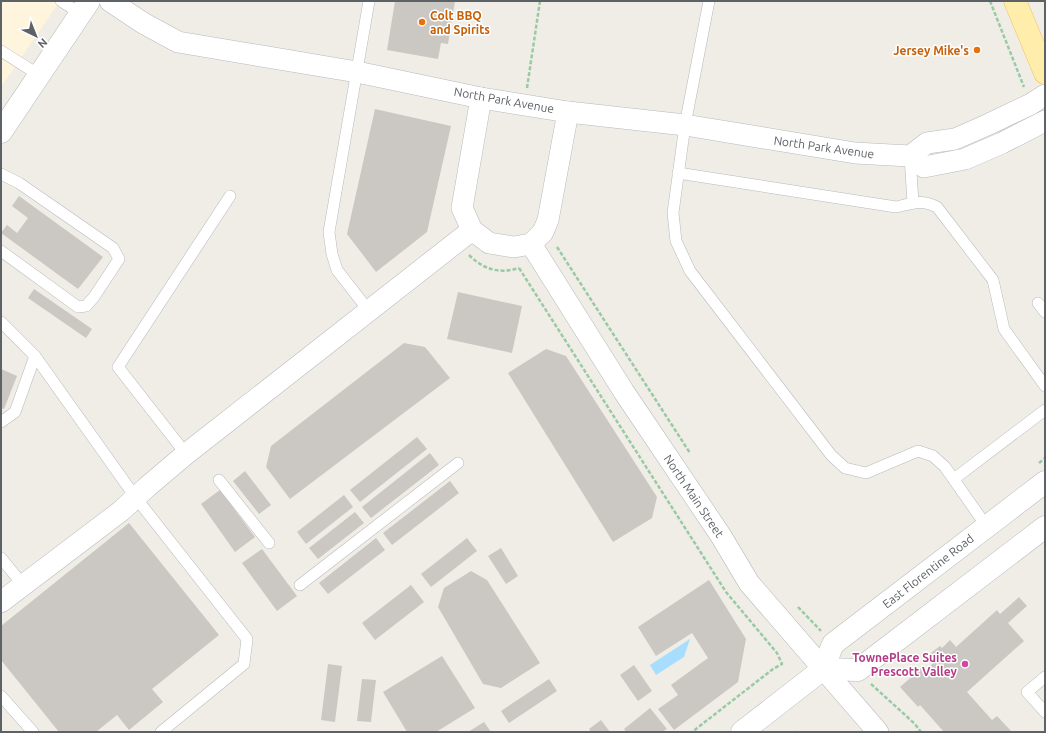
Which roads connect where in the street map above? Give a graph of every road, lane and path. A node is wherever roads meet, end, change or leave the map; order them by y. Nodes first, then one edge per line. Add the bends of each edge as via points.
1 (61, 1) edge
2 (110, 1) edge
3 (369, 1) edge
4 (540, 1) edge
5 (709, 1) edge
6 (990, 1) edge
7 (1015, 1) edge
8 (85, 8) edge
9 (1, 51) edge
10 (357, 72) junction
11 (1045, 73) edge
12 (39, 75) junction
13 (1035, 93) edge
14 (481, 98) junction
15 (525, 105) junction
16 (568, 112) junction
17 (1045, 120) edge
18 (3, 124) edge
19 (685, 125) junction
20 (910, 156) junction
21 (678, 173) junction
22 (1, 174) edge
23 (230, 196) dead end
24 (913, 203) junction
25 (472, 230) junction
26 (530, 244) junction
27 (557, 247) dead end
28 (1, 251) edge
29 (465, 251) dead end
30 (525, 266) dead end
31 (519, 268) junction
32 (369, 311) junction
33 (1, 322) edge
34 (35, 356) junction
35 (1045, 386) edge
36 (1045, 410) edge
37 (1, 422) edge
38 (186, 454) junction
39 (694, 460) dead end
40 (458, 463) dead end
41 (954, 479) junction
42 (219, 480) dead end
43 (1045, 482) edge
44 (136, 498) junction
45 (986, 526) junction
46 (1045, 527) edge
47 (269, 542) dead end
48 (1, 558) edge
49 (23, 585) junction
50 (300, 585) dead end
51 (1, 602) edge
52 (796, 606) dead end
53 (822, 632) dead end
54 (823, 670) junction
55 (1045, 677) edge
56 (869, 682) dead end
57 (1, 696) edge
58 (1045, 712) edge
59 (34, 732) edge
60 (161, 732) edge
61 (692, 732) edge
62 (742, 732) edge
63 (878, 732) edge
64 (921, 732) edge

1 - 8 lane
2 - 10 street, North Park Avenue via 178,42
3 - 10 lane
4 - 15 path
5 - 19 lane
6 - 13 path
7 - 11 main road
8 - 12 street
9 - 12 lane
10 - 14 street, North Park Avenue
10 - 32 lane via 329,232 337,270
12 - 18 street
13 - 20 street via 1031,104 955,139 927,143
14 - 15 street, North Park Avenue
14 - 25 street via 462,208
15 - 16 street, North Park Avenue
16 - 19 street, North Park Avenue
16 - 26 street via 548,220 543,232
17 - 20 street via 1002,144 965,159 924,167
19 - 20 street, North Park Avenue via 855,153
19 - 21 lane
20 - 24 lane
21 - 24 lane via 896,207
21 - 41 lane via 673,214 676,241 690,271 831,455 845,468 866,473 918,451 933,456
22 - 28 lane via 19,183 113,248 119,260 86,306 78,306
23 - 38 lane via 118,367
24 - 35 lane via 928,202 937,207 994,280 1004,329
25 - 26 street via 489,243 514,247
25 - 32 street
26 - 54 street, North Main Street via 624,392 721,536 749,584
27 - 39 path
29 - 31 path via 489,269 512,271
30 - 31 path
31 - 61 path via 726,592 778,653 782,664
32 - 38 street
33 - 34 lane
34 - 37 lane via 15,412
34 - 44 lane
36 - 41 lane
38 - 44 street
40 - 50 lane
41 - 45 lane
42 - 47 lane
43 - 45 street, East Florentine Road
44 - 49 street
44 - 60 lane via 247,639 244,664
45 - 54 street, East Florentine Road via 833,644
46 - 54 street via 858,670
48 - 49 lane
49 - 51 street
52 - 53 path
54 - 62 street
54 - 63 street, North Main Street
55 - 58 lane via 1027,692
56 - 64 path
57 - 59 lane

